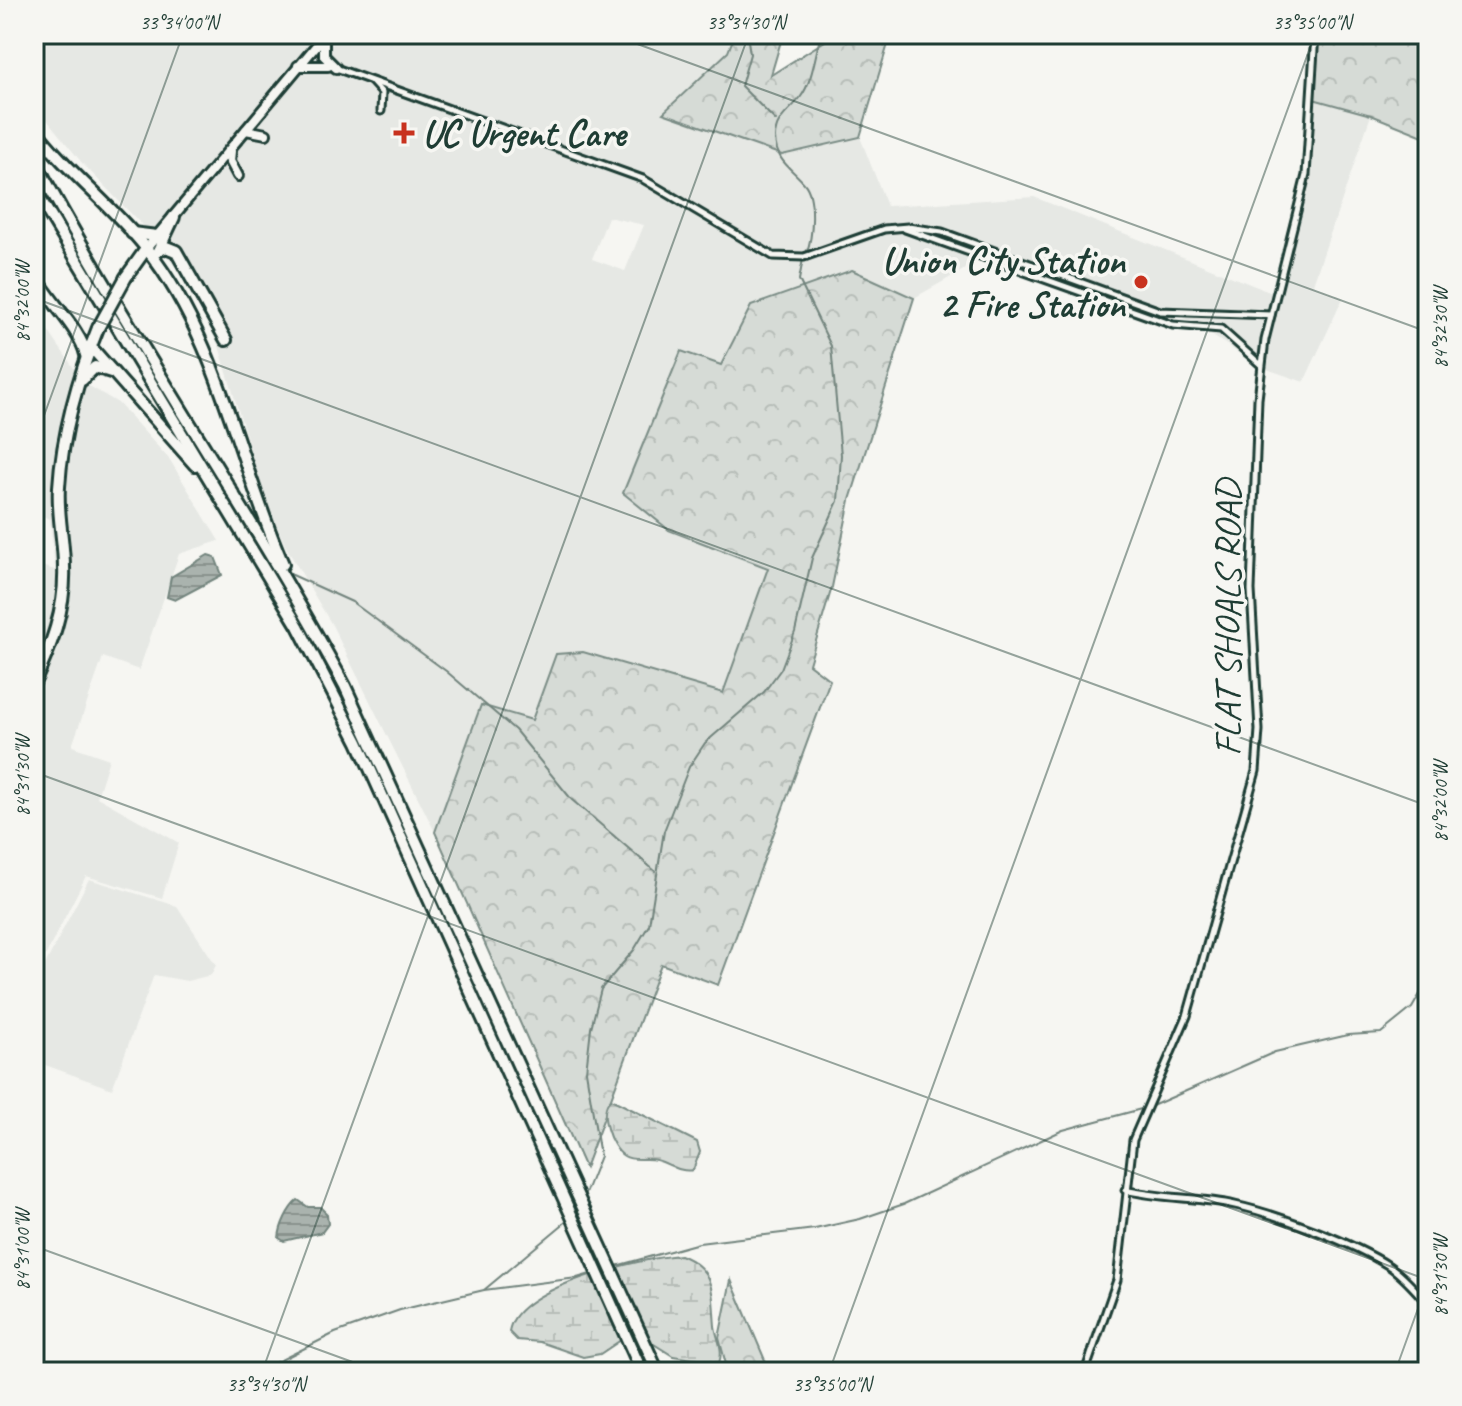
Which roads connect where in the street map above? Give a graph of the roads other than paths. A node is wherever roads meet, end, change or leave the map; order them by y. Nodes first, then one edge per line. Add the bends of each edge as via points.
1 (1315, 34) edge
2 (325, 35) edge
3 (309, 53) junction
4 (298, 66) junction
5 (332, 67) junction
6 (372, 81) junction
7 (381, 111) dead end
8 (34, 128) edge
9 (246, 130) junction
10 (266, 134) dead end
11 (231, 148) junction
12 (34, 159) edge
13 (238, 176) dead end
14 (34, 189) edge
15 (174, 217) junction
16 (897, 227) junction
17 (132, 233) junction
18 (157, 236) junction
19 (152, 250) junction
20 (34, 273) edge
21 (1271, 315) junction
22 (77, 334) junction
23 (226, 340) dead end
24 (92, 343) junction
25 (1243, 350) junction
26 (1263, 352) junction
27 (87, 358) junction
28 (1261, 365) junction
29 (112, 373) junction
30 (79, 383) junction
31 (227, 506) junction
32 (298, 599) junction
33 (34, 683) edge
34 (1125, 1190) junction
35 (1428, 1304) edge
36 (642, 1372) edge
37 (659, 1372) edge
38 (1085, 1372) edge

1 - 21 street, FLAT SHOALS ROAD via 1306,175
2 - 3 main road
2 - 5 main road via 324,56
3 - 4 main road
3 - 5 street
4 - 5 main road
4 - 9 main road
5 - 6 street
6 - 7 street via 382,93
6 - 16 street via 643,179 773,256 804,257
8 - 17 highway
9 - 10 main road
9 - 11 main road
11 - 13 main road via 230,161
11 - 15 main road
12 - 32 highway
14 - 31 highway
15 - 18 main road
15 - 19 highway
16 - 21 street via 942,232 1160,311
16 - 25 street via 1173,325 1221,329
17 - 18 highway
17 - 19 highway
18 - 19 main road
19 - 23 highway via 176,251
19 - 24 highway, bridge via 126,277
19 - 32 highway via 209,354 260,511
20 - 22 highway
21 - 26 street, FLAT SHOALS ROAD
22 - 24 highway
22 - 27 highway
24 - 27 highway
24 - 29 highway
25 - 26 street
25 - 28 street
26 - 28 street, FLAT SHOALS ROAD
27 - 30 highway
28 - 34 street, FLAT SHOALS ROAD via 1251,590 1258,756 1187,1016 1133,1140
29 - 30 highway via 95,367
29 - 31 highway via 174,438
30 - 33 highway via 59,476 62,605
31 - 36 highway via 358,742
32 - 37 highway via 403,807
34 - 35 street via 1261,1212 1382,1262
34 - 38 street, FLAT SHOALS ROAD via 1117,1280

